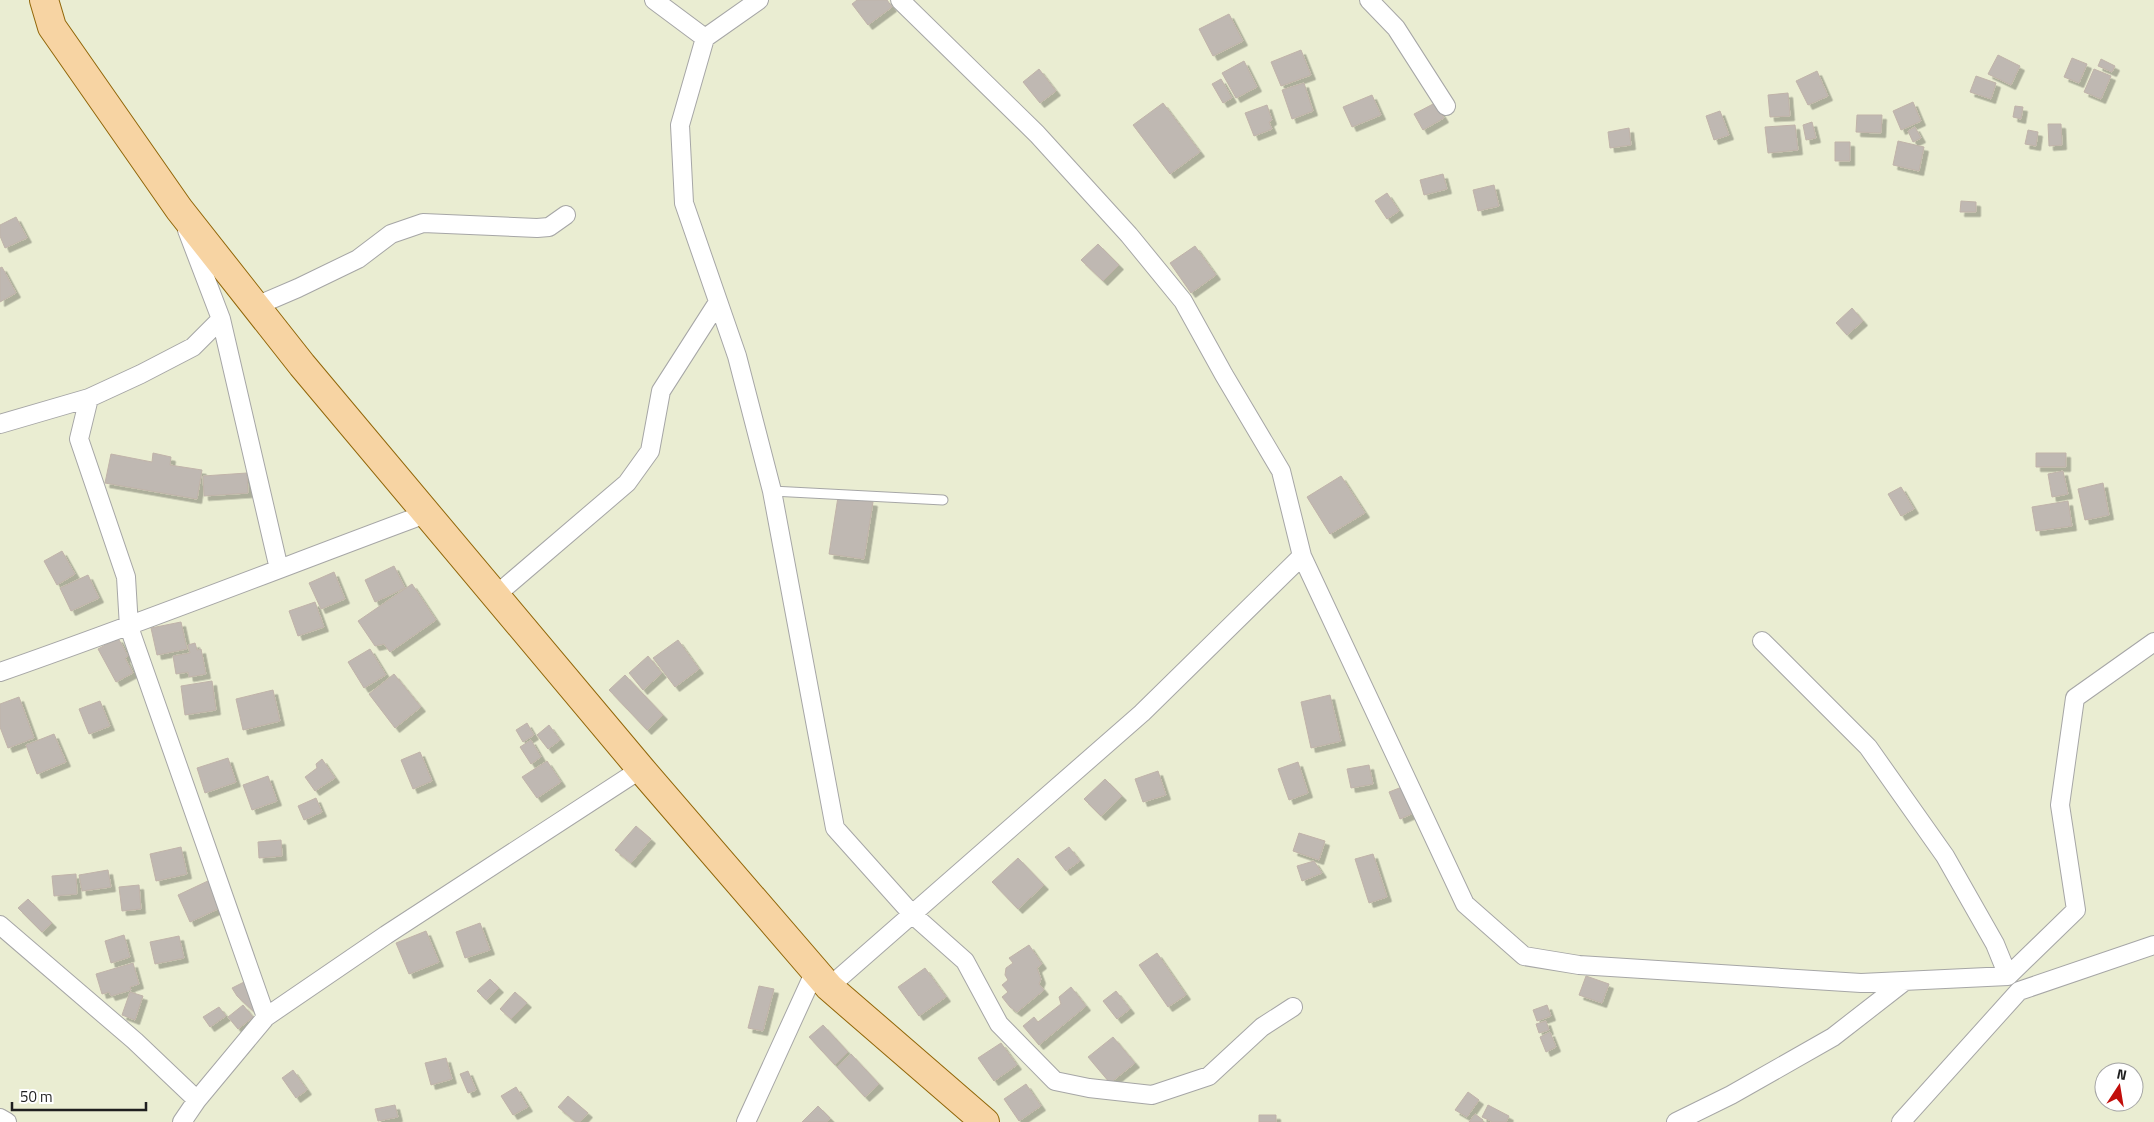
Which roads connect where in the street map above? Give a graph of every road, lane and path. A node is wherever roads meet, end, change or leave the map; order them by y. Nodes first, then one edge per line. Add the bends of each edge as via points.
1 (44, 0) edge
2 (654, 0) edge
3 (759, 0) edge
4 (900, 0) edge
5 (1369, 0) edge
6 (705, 38) junction
7 (1446, 106) dead end
8 (178, 209) junction
9 (566, 215) dead end
10 (718, 302) junction
11 (256, 306) junction
12 (221, 319) junction
13 (89, 398) junction
14 (0, 424) edge
15 (772, 491) junction
16 (943, 500) dead end
17 (428, 513) junction
18 (1302, 556) junction
19 (279, 568) junction
20 (496, 594) junction
21 (129, 627) junction
22 (1762, 641) dead end
23 (2154, 642) edge
24 (0, 672) edge
25 (641, 769) junction
26 (912, 914) junction
27 (0, 925) edge
28 (2154, 945) edge
29 (2008, 976) junction
30 (822, 979) junction
31 (1905, 981) junction
32 (1294, 1007) dead end
33 (266, 1017) junction
34 (197, 1100) junction
35 (0, 1118) edge
36 (7, 1122) edge
37 (182, 1122) edge
38 (746, 1122) edge
39 (985, 1122) edge
40 (1676, 1122) edge
41 (1901, 1122) edge

1 - 8 main road via 52,27
2 - 6 street
3 - 6 street
4 - 18 street via 1038,134 1183,301 1281,471
5 - 7 street via 1396,28
6 - 10 street via 680,125 684,203
8 - 11 main road
8 - 12 street
9 - 11 street via 549,227 537,228 423,223 407,227 391,234 358,259
10 - 15 street via 737,356
10 - 20 street via 662,391 650,451 627,483
11 - 17 main road
12 - 13 street via 193,347
12 - 19 street
13 - 14 street
13 - 21 street via 79,439 126,577
15 - 16 lane
15 - 26 street via 835,828
17 - 19 street
17 - 20 main road
18 - 26 street via 1142,713
18 - 31 street via 1465,904 1524,956 1579,965 1861,983
19 - 21 street
20 - 25 main road
21 - 24 street
21 - 33 street
22 - 29 street via 1868,747 1945,856 1995,944
23 - 29 street via 2075,698 2060,805 2076,910
25 - 30 main road
25 - 33 street
26 - 30 street
26 - 32 street via 965,961 999,1024 1055,1081 1152,1096 1209,1076 1262,1027
27 - 34 street
28 - 41 street via 2019,991
29 - 31 street
30 - 38 street
30 - 39 main road
31 - 40 street via 1833,1037
33 - 34 street
34 - 37 street
35 - 36 street

